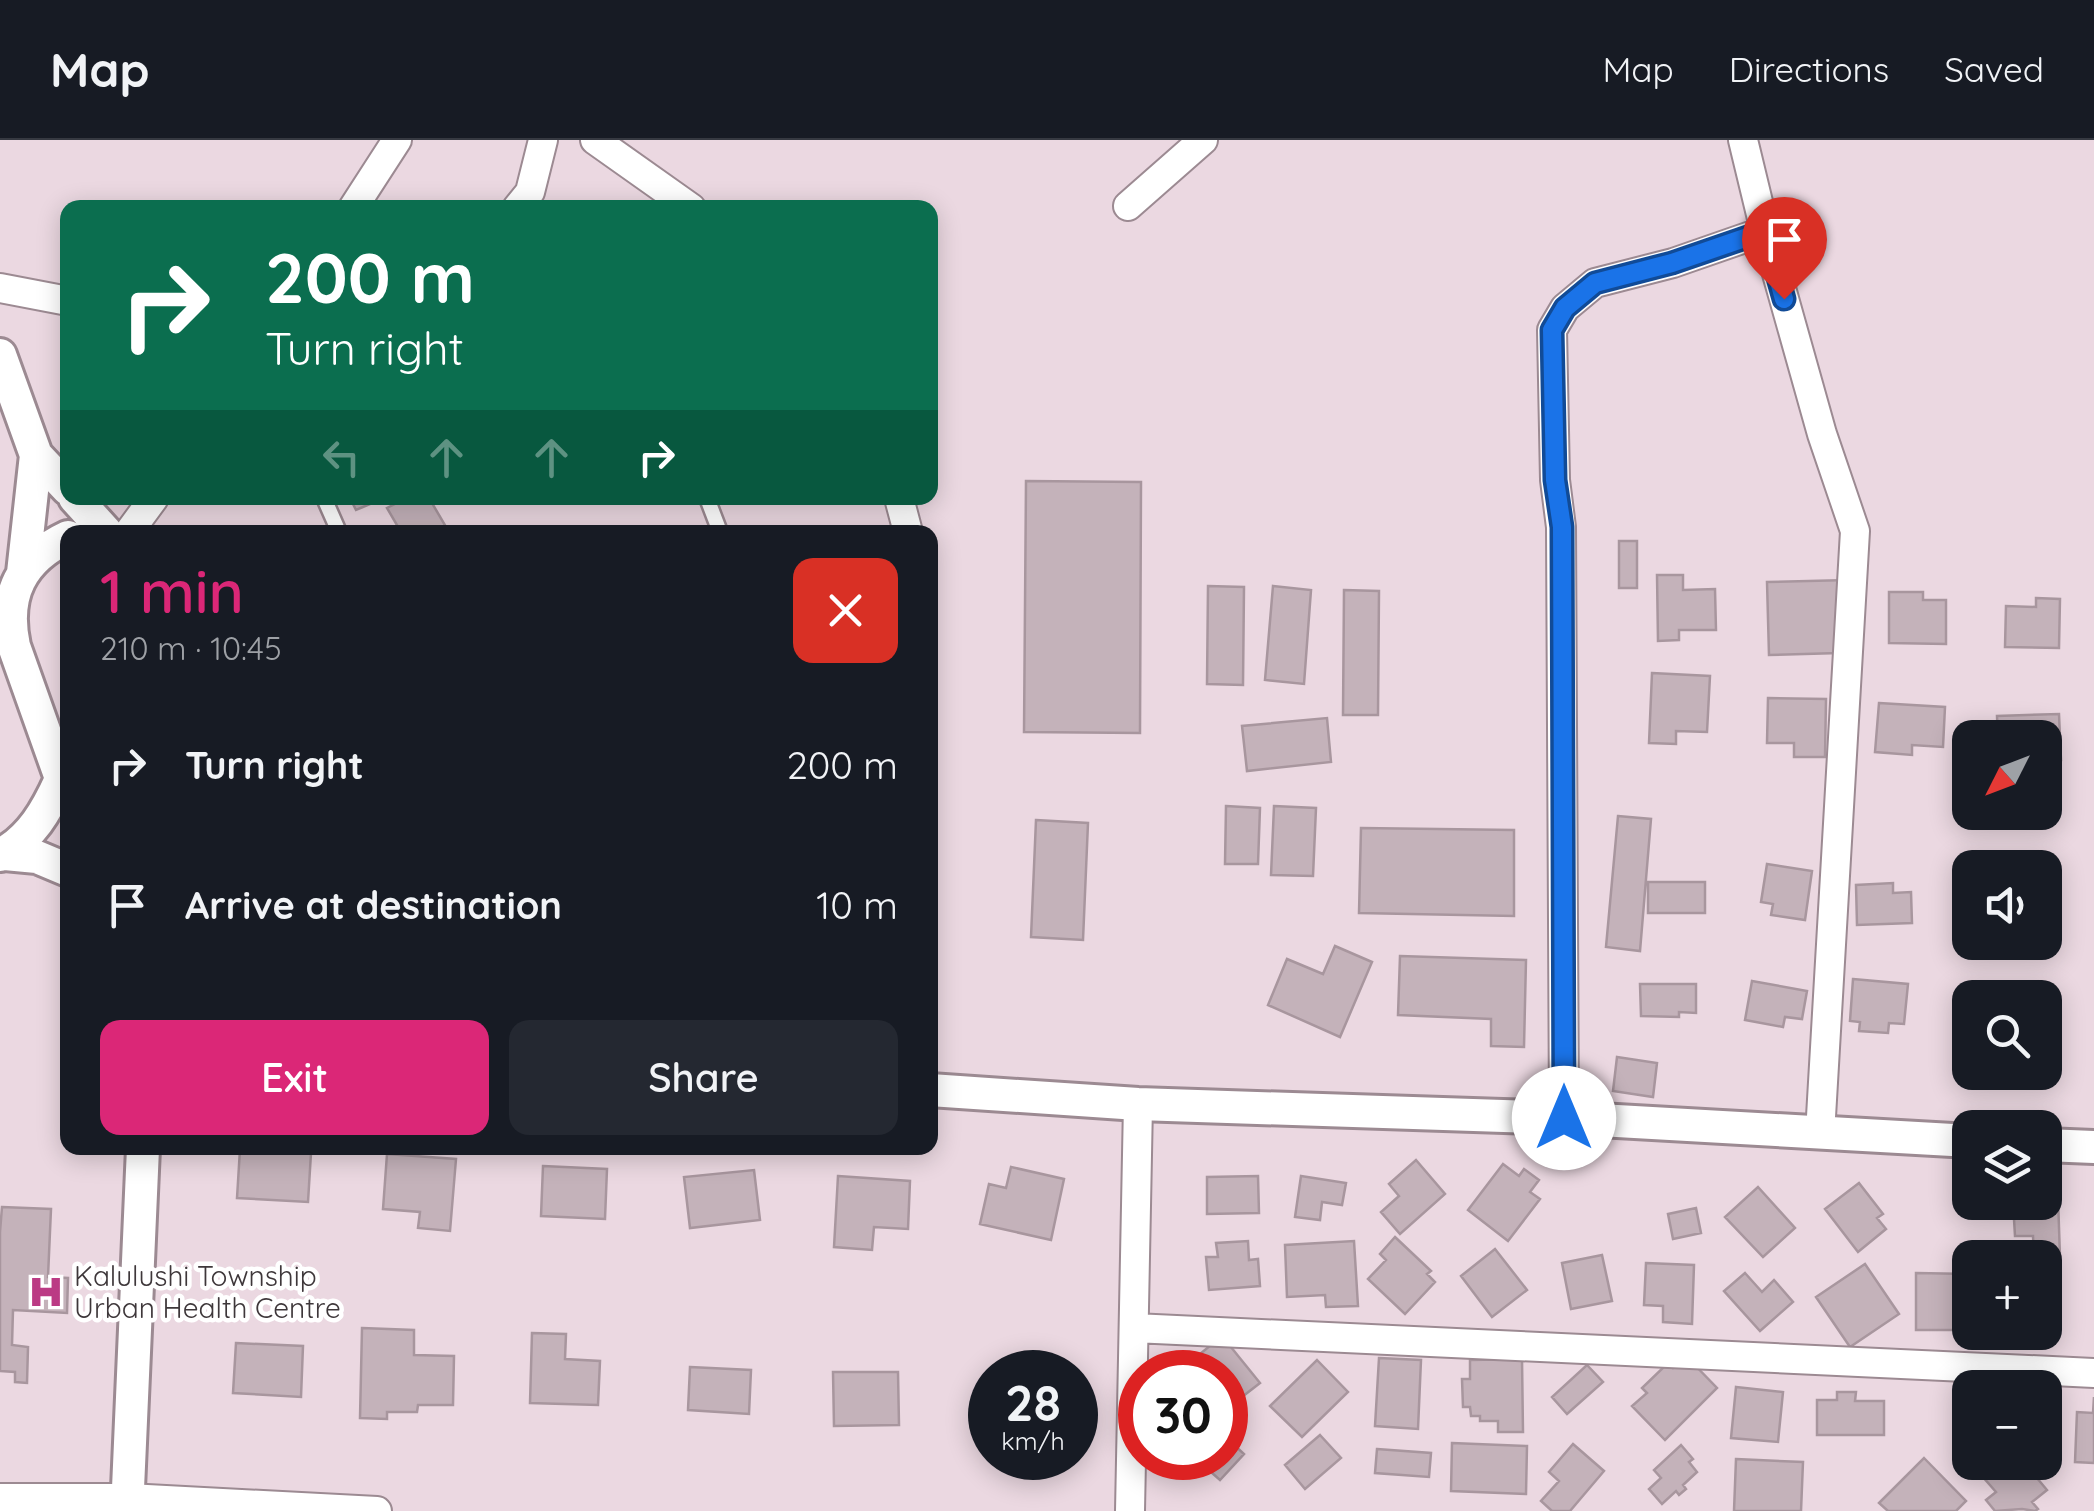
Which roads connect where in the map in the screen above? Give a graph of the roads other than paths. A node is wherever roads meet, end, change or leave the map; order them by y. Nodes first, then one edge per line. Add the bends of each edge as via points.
1 (397, 140) edge
2 (543, 140) edge
3 (595, 140) edge
4 (1203, 140) edge
5 (1743, 140) edge
6 (357, 200) edge
7 (524, 200) edge
8 (680, 200) edge
9 (1128, 206) dead end
10 (1765, 231) junction
11 (0, 288) edge
12 (60, 299) edge
13 (0, 355) edge
14 (36, 455) junction
15 (60, 481) edge
16 (81, 505) edge
17 (98, 525) edge
18 (60, 541) edge
19 (23, 574) junction
20 (7, 645) edge
21 (60, 779) edge
22 (60, 794) edge
23 (2, 854) edge
24 (60, 867) edge
25 (938, 1091) edge
26 (1138, 1104) junction
27 (1564, 1118) junction
28 (1820, 1134) junction
29 (1952, 1140) edge
30 (2062, 1146) edge
31 (2094, 1147) edge
32 (143, 1155) edge
33 (1134, 1328) junction
34 (2094, 1373) edge
35 (0, 1498) edge
36 (128, 1504) edge
37 (377, 1511) edge
38 (1130, 1511) edge

1 - 6 street
2 - 7 street
3 - 8 street
4 - 9 street
5 - 10 street
10 - 27 street via 1595,283 1565,308 1552,330 1562,527
10 - 28 street via 1854,531
11 - 12 street
13 - 14 street
14 - 15 street
14 - 19 street
16 - 17 street
18 - 19 street
19 - 20 street
20 - 21 street
22 - 23 street via 29,834
23 - 24 street
25 - 26 street
26 - 27 street
26 - 33 street
27 - 28 street
28 - 29 street
30 - 31 street
32 - 36 street
33 - 34 street
33 - 38 street
35 - 36 street
36 - 37 street

